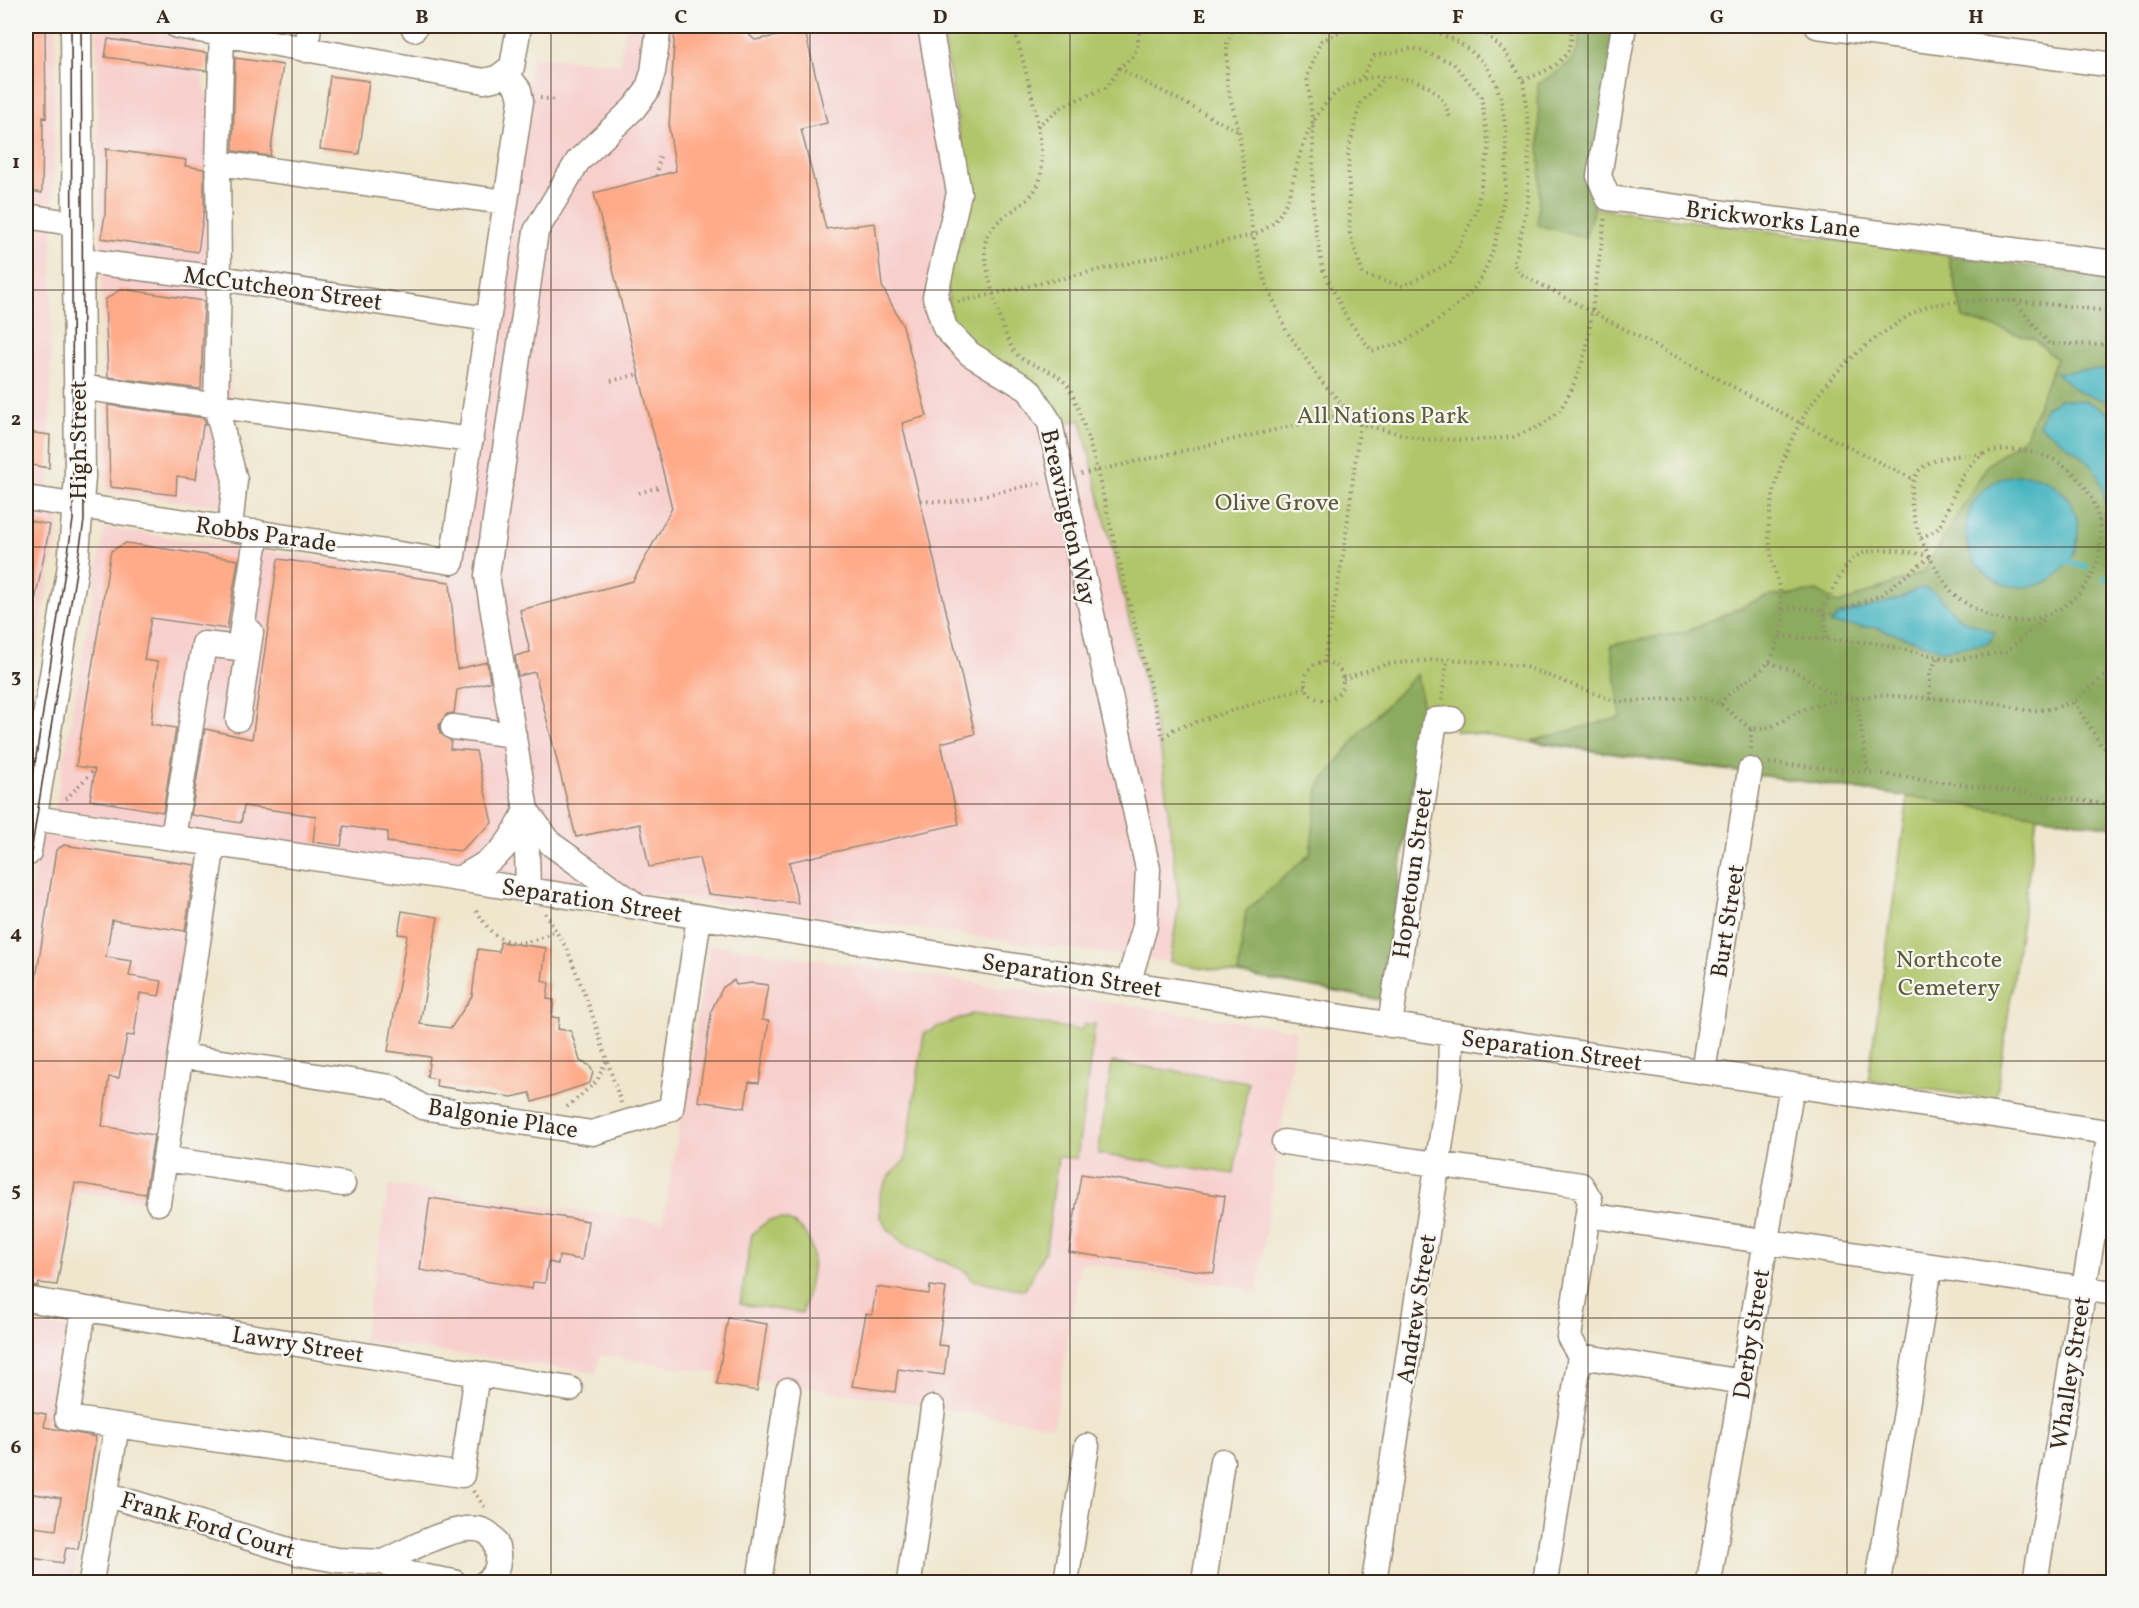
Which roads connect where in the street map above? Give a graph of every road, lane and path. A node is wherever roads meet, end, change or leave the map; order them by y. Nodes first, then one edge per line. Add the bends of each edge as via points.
1 (76, 26) edge
2 (177, 26) edge
3 (309, 26) edge
4 (519, 26) edge
5 (659, 26) edge
6 (930, 26) edge
7 (1014, 26) edge
8 (1140, 26) edge
9 (1234, 26) edge
10 (1355, 26) edge
11 (1417, 26) edge
12 (1478, 26) edge
13 (1570, 26) edge
14 (1624, 26) edge
15 (1817, 26) edge
16 (1484, 27) edge
17 (211, 29) edge
18 (306, 50) junction
19 (2114, 65) edge
20 (510, 66) junction
21 (1119, 68) junction
22 (1362, 77) junction
23 (1386, 77) junction
24 (1522, 80) junction
25 (1449, 119) dead end
26 (1312, 125) junction
27 (1037, 126) junction
28 (1239, 132) junction
29 (660, 153) dead end
30 (218, 163) junction
31 (657, 176) dead end
32 (1608, 198) junction
33 (505, 202) junction
34 (26, 216) edge
35 (77, 224) junction
36 (1253, 235) junction
37 (78, 260) junction
38 (2114, 263) edge
39 (219, 278) junction
40 (995, 294) junction
41 (2013, 300) junction
42 (938, 306) junction
43 (1592, 312) junction
44 (2114, 312) edge
45 (488, 319) junction
46 (2114, 345) edge
47 (638, 374) dead end
48 (610, 381) dead end
49 (79, 387) junction
50 (216, 406) junction
51 (1349, 413) junction
52 (1799, 422) junction
53 (1360, 424) junction
54 (471, 440) junction
55 (1986, 453) junction
56 (1062, 478) junction
57 (1913, 480) junction
58 (662, 486) dead end
59 (639, 493) dead end
60 (26, 498) edge
61 (921, 501) dead end
62 (79, 506) junction
63 (2114, 512) edge
64 (2099, 521) junction
65 (230, 528) junction
66 (261, 532) junction
67 (1921, 538) junction
68 (1930, 556) junction
69 (1783, 609) junction
70 (1822, 611) junction
71 (1825, 616) junction
72 (2046, 617) junction
73 (1780, 636) junction
74 (1827, 640) junction
75 (1938, 657) junction
76 (1447, 659) junction
77 (1324, 663) junction
78 (1769, 663) junction
79 (2114, 671) edge
80 (1343, 679) junction
81 (1306, 687) junction
82 (1856, 697) junction
83 (1930, 700) junction
84 (2074, 702) junction
85 (1720, 704) junction
86 (1438, 714) joint
87 (238, 719) dead end
88 (453, 727) dead end
89 (514, 735) junction
90 (2114, 753) edge
91 (34, 756) edge
92 (1761, 767) joint
93 (95, 769) dead end
94 (1868, 772) junction
95 (66, 800) dead end
96 (2114, 805) edge
97 (526, 810) junction
98 (28, 818) edge
99 (173, 838) junction
100 (213, 844) junction
101 (26, 851) edge
102 (458, 879) junction
103 (528, 890) junction
104 (640, 907) junction
105 (476, 911) dead end
106 (545, 912) dead end
107 (699, 917) junction
108 (556, 930) junction
109 (1128, 984) junction
110 (1390, 1025) junction
111 (1451, 1034) junction
112 (181, 1056) junction
113 (607, 1061) junction
114 (1703, 1072) junction
115 (1792, 1085) junction
116 (627, 1122) junction
117 (542, 1124) junction
118 (2112, 1131) edge
119 (1284, 1142) dead end
120 (165, 1159) junction
121 (1438, 1164) junction
122 (343, 1184) dead end
123 (158, 1203) dead end
124 (1588, 1215) junction
125 (1766, 1242) junction
126 (1930, 1266) junction
127 (2084, 1289) junction
128 (2114, 1293) edge
129 (26, 1299) edge
130 (84, 1309) junction
131 (1581, 1356) junction
132 (477, 1374) junction
133 (1743, 1382) junction
134 (570, 1389) dead end
135 (788, 1390) dead end
136 (933, 1408) dead end
137 (117, 1425) junction
138 (1087, 1446) dead end
139 (1222, 1461) dead end
140 (462, 1475) junction
141 (105, 1494) junction
142 (487, 1533) junction
143 (383, 1562) junction
144 (91, 1582) edge
145 (454, 1582) edge
146 (486, 1582) edge
147 (759, 1582) edge
148 (909, 1582) edge
149 (1066, 1582) edge
150 (1204, 1582) edge
151 (1374, 1582) edge
152 (1545, 1582) edge
153 (1709, 1582) edge
154 (1878, 1582) edge
155 (2036, 1582) edge

1 - 35 main road, High Street
2 - 17 street
3 - 18 street
4 - 20 street
5 - 89 street via 647,91 578,162 536,231 487,576
6 - 42 street, Breavington Way via 959,193 935,297
7 - 27 path
8 - 21 path via 1137,48
9 - 28 path via 1227,43 1226,63
10 - 26 path via 1322,41 1307,77
11 - 26 path via 1467,47 1487,67 1500,92 1507,137 1504,203 1490,261 1477,286 1410,339 1372,351 1348,321 1323,270 1313,214
12 - 16 path
13 - 24 path via 1573,37 1564,60
14 - 32 street via 1599,176
15 - 19 street
16 - 24 path
17 - 18 street
17 - 30 street
18 - 20 street via 474,80 492,80
20 - 33 street via 521,101
21 - 27 path via 1107,87 1065,105
21 - 28 path
22 - 23 path
22 - 23 path via 1374,56 1414,48 1454,63 1481,96 1489,148 1476,212 1450,263 1403,286 1363,275 1350,234 1348,152 1360,104
22 - 26 path via 1341,87
23 - 25 path via 1421,83 1436,91 1446,104
24 - 43 path via 1529,131 1528,202 1514,265 1519,273
26 - 36 path via 1286,203 1272,224
27 - 40 path via 1043,164 1038,185 1028,199 986,233 985,253
28 - 36 path
29 - 31 path
30 - 33 street
30 - 39 street
32 - 38 street, Brickworks Lane
32 - 43 path
33 - 45 street
34 - 35 street
35 - 37 main road, High Street
36 - 40 path
36 - 51 path via 1264,278 1286,330
37 - 39 street, McCutcheon Street
37 - 49 main road, High Street
39 - 45 street, McCutcheon Street
39 - 50 street
40 - 42 path
41 - 44 path
41 - 46 path via 2049,344
41 - 52 path via 1931,305 1913,314 1862,347 1840,367
42 - 56 street, Breavington Way via 945,328 970,354 1029,390 1050,423
43 - 52 path
43 - 53 path via 1586,352 1571,391 1559,412 1540,426 1513,437 1445,440 1422,439
45 - 54 street
47 - 48 path
49 - 50 street
49 - 62 main road, High Street
50 - 54 street
50 - 65 street via 235,480
51 - 53 path
51 - 81 path via 1094,470 1164,738 1174,729
52 - 57 path
52 - 69 path via 1782,462 1769,524
53 - 77 path
54 - 66 street, Robbs Parade via 452,562
55 - 57 path via 1940,460 1924,466
55 - 64 path via 2026,450 2057,460 2079,476 2093,498
55 - 67 path via 1970,465 1938,528
56 - 61 path via 952,502
56 - 109 street, Breavington Way via 1148,869 1145,926
57 - 67 path via 1912,506
58 - 59 path
60 - 62 street, Robbs Parade
62 - 65 street, Robbs Parade
62 - 91 main road, High Street via 73,566
63 - 64 path
64 - 72 path via 2095,569 2084,589
65 - 66 street, Robbs Parade
66 - 87 street
66 - 99 street via 238,648 204,644
67 - 68 path
68 - 70 path via 1878,550 1856,556
68 - 71 path via 1881,595
68 - 72 path via 1953,593 1971,607 1994,619 2019,622
69 - 70 path
69 - 73 path
70 - 71 path
71 - 74 path
72 - 75 path via 2006,652 1952,660
73 - 74 path
73 - 78 path
74 - 75 path via 1875,643
75 - 83 path via 1930,673
76 - 80 path via 1386,664
76 - 85 path via 1522,666 1617,702 1702,697
76 - 86 path
77 - 80 path via 1335,666
77 - 81 path via 1309,670
78 - 82 path via 1793,670 1830,693
78 - 85 path via 1729,692
79 - 84 path
80 - 81 path via 1340,691 1331,699 1314,697
82 - 83 path
82 - 85 path via 1802,710 1769,728 1752,729
82 - 94 path
83 - 84 path via 1991,702 2028,711
84 - 90 path via 2101,745
86 - 110 street, Hopetoun Street
88 - 89 street
89 - 97 street
91 - 98 main road, High Street
92 - 94 path
92 - 114 street, Burt Street
93 - 95 path
94 - 96 path
97 - 102 street via 513,840 497,856
97 - 103 street
97 - 104 street via 551,844
98 - 99 street, Separation Street
98 - 101 main road, High Street
99 - 100 street, Separation Street
100 - 102 street, Separation Street
100 - 112 street
102 - 103 street, Separation Street
103 - 104 street, Separation Street
104 - 107 street, Separation Street
105 - 108 path via 492,933 501,938 529,942
106 - 108 path
107 - 109 street, Separation Street
107 - 116 street, Balgonie Place via 671,1109
108 - 113 path via 568,951
109 - 110 street, Separation Street
110 - 111 street, Separation Street
111 - 114 street, Separation Street
111 - 121 street, Andrew Street via 1450,1082
112 - 117 street, Balgonie Place via 391,1087 422,1107
112 - 120 street
113 - 116 path
113 - 117 path via 589,1090
114 - 115 street, Separation Street
115 - 118 street, Separation Street
115 - 125 street, Derby Street
116 - 117 street, Balgonie Place via 592,1133
118 - 127 street, Whalley Street
119 - 121 street
120 - 122 street
120 - 123 street
121 - 124 street via 1581,1185 1590,1200
121 - 151 street, Andrew Street
124 - 125 street
124 - 131 street via 1569,1336
125 - 126 street
125 - 133 street, Derby Street
126 - 127 street
126 - 154 street
127 - 128 street
127 - 155 street, Whalley Street
129 - 130 street, Lawry Street
130 - 132 street, Lawry Street
130 - 137 street via 67,1418
131 - 133 street
131 - 152 street
132 - 134 street, Lawry Street
132 - 140 street
133 - 153 street, Derby Street
135 - 147 street
136 - 148 street
137 - 140 street
137 - 141 street
138 - 149 street
139 - 150 street
140 - 142 path via 490,1515
141 - 143 street, Frank Ford Court via 298,1553
141 - 144 street
142 - 143 street, Frank Ford Court via 478,1528 460,1528
142 - 146 street via 498,1550 499,1561 497,1570
143 - 145 street, Frank Ford Court via 410,1574

